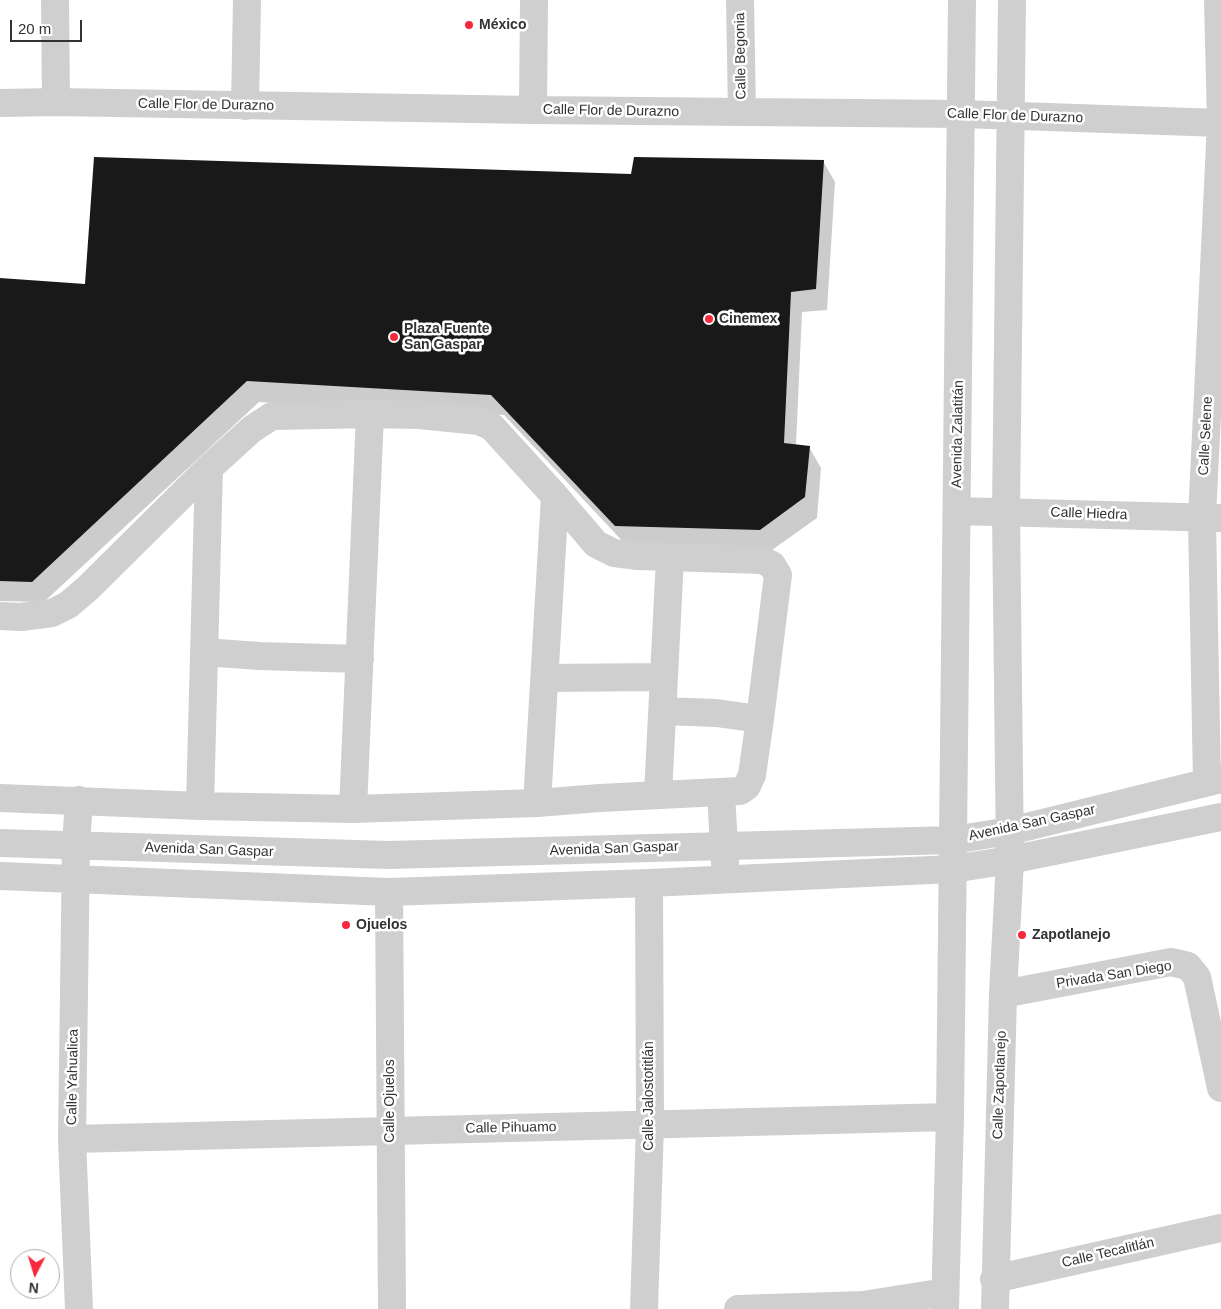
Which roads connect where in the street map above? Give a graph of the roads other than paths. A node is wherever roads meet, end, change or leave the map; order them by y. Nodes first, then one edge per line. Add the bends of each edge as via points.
1 (55, 0) edge
2 (247, 0) edge
3 (534, 0) edge
4 (740, 0) edge
5 (962, 0) edge
6 (1012, 0) edge
7 (1218, 0) edge
8 (56, 102) junction
9 (0, 103) edge
10 (245, 106) junction
11 (534, 110) junction
12 (742, 112) junction
13 (962, 114) junction
14 (1012, 116) junction
15 (1221, 123) edge
16 (370, 414) junction
17 (209, 468) junction
18 (555, 496) junction
19 (957, 511) junction
20 (1006, 512) junction
21 (1212, 518) edge
22 (670, 558) junction
23 (0, 616) edge
24 (204, 652) junction
25 (360, 659) junction
26 (664, 677) junction
27 (544, 678) junction
28 (663, 711) junction
29 (760, 719) junction
30 (1214, 780) edge
31 (721, 793) junction
32 (658, 794) junction
33 (0, 798) edge
34 (79, 800) junction
35 (537, 803) junction
36 (200, 806) junction
37 (353, 809) junction
38 (1221, 817) edge
39 (1010, 830) junction
40 (953, 840) junction
41 (0, 843) edge
42 (76, 846) junction
43 (724, 846) junction
44 (1010, 860) junction
45 (953, 869) junction
46 (0, 876) edge
47 (75, 879) junction
48 (726, 880) junction
49 (649, 883) junction
50 (389, 892) junction
51 (1003, 994) junction
52 (1221, 1088) edge
53 (950, 1117) junction
54 (650, 1125) junction
55 (391, 1131) junction
56 (72, 1139) junction
57 (1221, 1228) edge
58 (994, 1279) junction
59 (945, 1301) edge
60 (79, 1309) edge
61 (392, 1309) edge
62 (644, 1309) edge
63 (738, 1309) edge
64 (995, 1309) edge

1 - 8 street
2 - 10 street
3 - 11 street
4 - 12 street, Calle Begonia
5 - 13 street, Avenida Zalatitán
6 - 14 street
7 - 15 street, Calle Selene
8 - 9 street, Calle Flor de Durazno
8 - 10 street, Calle Flor de Durazno
10 - 11 street, Calle Flor de Durazno
11 - 12 street, Calle Flor de Durazno
12 - 13 street, Calle Flor de Durazno
13 - 14 street, Calle Flor de Durazno
13 - 19 street, Avenida Zalatitán
14 - 15 street, Calle Flor de Durazno
14 - 20 street
15 - 21 street, Calle Selene
16 - 17 street via 272,416 252,429
16 - 18 street via 479,421 492,427
16 - 25 street
17 - 23 street via 68,605 52,613
17 - 24 street
18 - 22 street via 596,544 614,553
18 - 27 street
19 - 20 street, Calle Hiedra
19 - 40 street, Avenida Zalatitán
20 - 21 street, Calle Hiedra
20 - 39 street
21 - 30 street, Calle Selene
22 - 26 street
22 - 29 street via 762,560 772,564 778,575
24 - 25 street
24 - 36 street
25 - 37 street
26 - 27 street
26 - 28 street
27 - 35 street
28 - 29 street
28 - 32 street
29 - 31 street via 752,775 747,786 740,791
30 - 39 street, Avenida San Gaspar
31 - 32 street
31 - 43 street
32 - 35 street
33 - 34 street
34 - 36 street
34 - 42 street, Calle Yahualica
35 - 37 street
36 - 37 street
38 - 44 street
39 - 40 street, Avenida San Gaspar
39 - 44 street
40 - 43 street, Avenida San Gaspar
40 - 45 street, Avenida Zalatitán
41 - 42 street, Avenida San Gaspar
42 - 43 street, Avenida San Gaspar via 388,855
42 - 47 street, Calle Yahualica
43 - 48 street
44 - 45 street
44 - 51 street, Calle Zapotlanejo
45 - 48 street
45 - 53 street
46 - 47 street
47 - 50 street
47 - 56 street, Calle Yahualica
48 - 49 street
49 - 50 street
49 - 54 street, Calle Jalostotitlán
50 - 55 street, Calle Ojuelos
51 - 52 street, Privada San Diego via 1172,962 1188,966 1197,977
51 - 58 street, Calle Zapotlanejo
53 - 54 street, Calle Pihuamo
53 - 59 street
54 - 55 street, Calle Pihuamo
54 - 62 street, Calle Jalostotitlán
55 - 56 street, Calle Pihuamo
55 - 61 street, Calle Ojuelos
56 - 60 street, Calle Yahualica
57 - 58 street, Calle Tecalitlán
58 - 64 street, Calle Zapotlanejo
59 - 63 street

